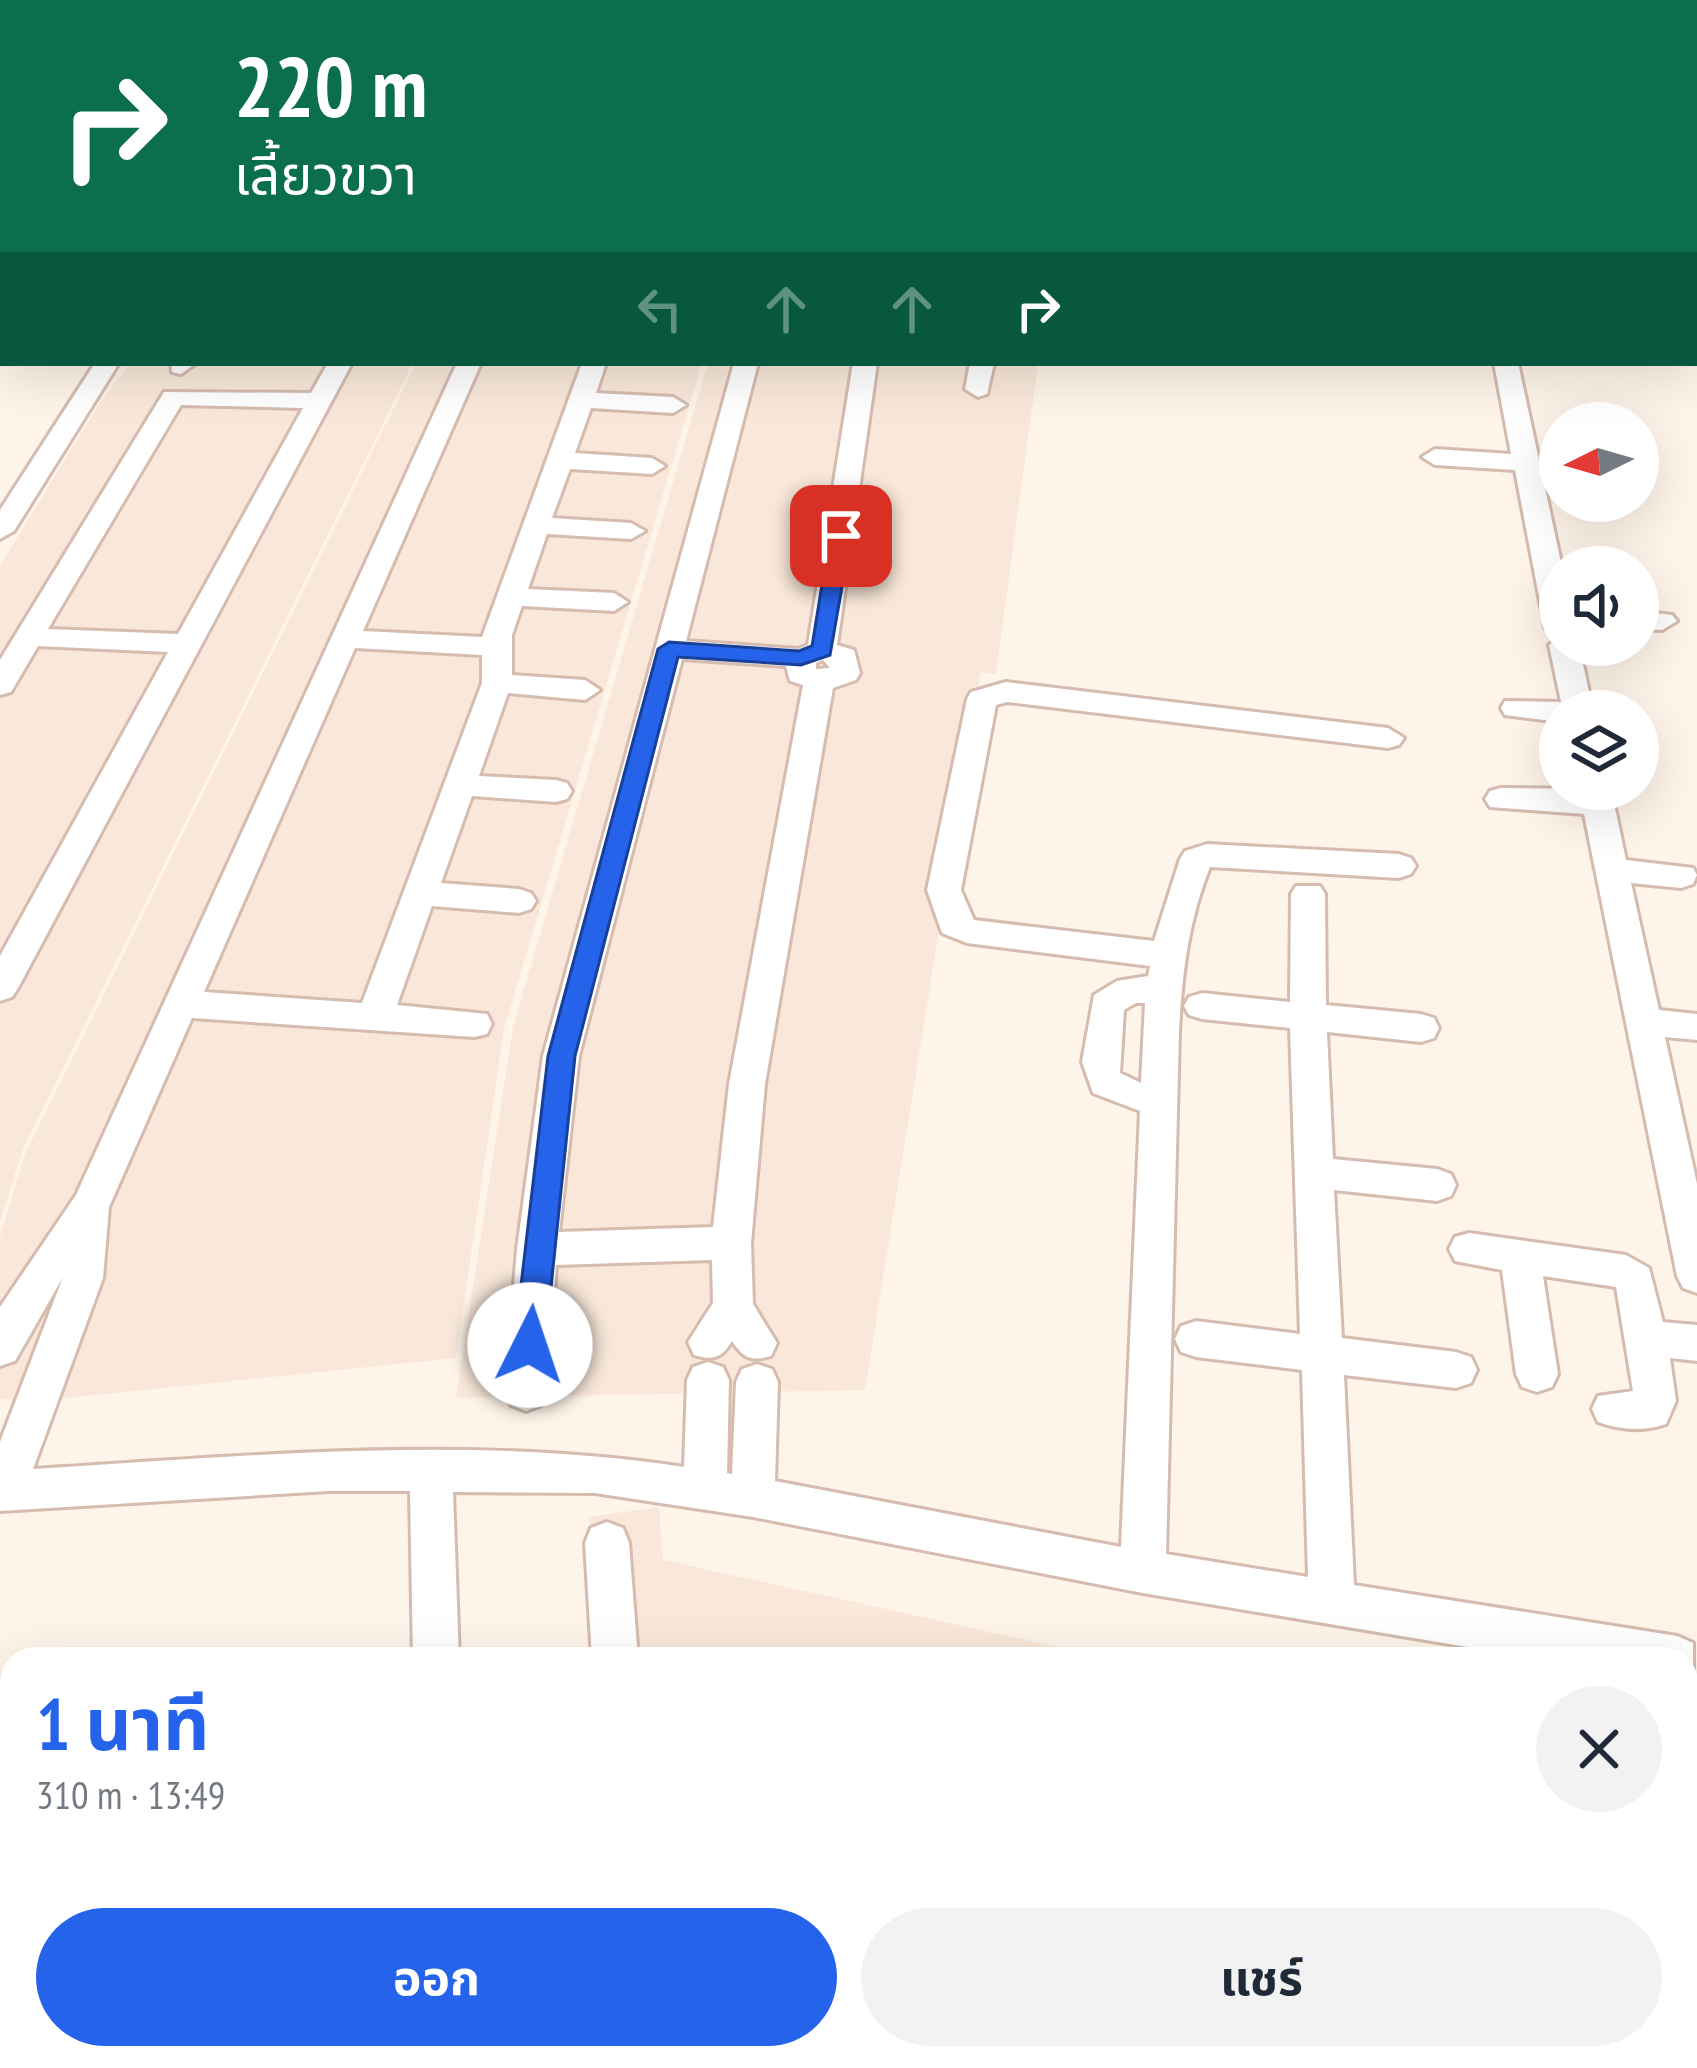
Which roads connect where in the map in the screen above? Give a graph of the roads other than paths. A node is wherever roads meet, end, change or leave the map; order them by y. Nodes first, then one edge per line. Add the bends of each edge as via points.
1 (105, 366) edge
2 (338, 366) edge
3 (468, 366) edge
4 (592, 366) edge
5 (745, 366) edge
6 (864, 366) edge
7 (1507, 366) edge
8 (581, 400) junction
9 (319, 401) junction
10 (673, 405) dead end
11 (1435, 458) dead end
12 (560, 460) junction
13 (1526, 464) junction
14 (652, 466) dead end
15 (536, 525) junction
16 (0, 531) edge
17 (631, 531) dead end
18 (1543, 546) edge
19 (510, 597) junction
20 (614, 602) dead end
21 (29, 637) junction
22 (347, 639) junction
23 (188, 644) junction
24 (497, 647) junction
25 (669, 649) junction
26 (814, 663) junction
27 (497, 683) junction
28 (0, 685) edge
29 (585, 690) dead end
30 (1516, 708) dead end
31 (1539, 710) edge
32 (1388, 738) dead end
33 (461, 785) junction
34 (556, 791) dead end
35 (1539, 798) edge
36 (1501, 799) dead end
37 (1600, 810) edge
38 (1399, 866) dead end
39 (1613, 870) junction
40 (1681, 876) dead end
41 (421, 893) junction
42 (1307, 894) dead end
43 (519, 901) dead end
44 (1180, 984) junction
45 (0, 988) edge
46 (181, 1004) junction
47 (374, 1019) junction
48 (1308, 1019) junction
49 (1646, 1022) junction
50 (474, 1024) dead end
51 (1697, 1027) edge
52 (1421, 1028) dead end
53 (1160, 1100) junction
54 (1314, 1173) junction
55 (1437, 1184) dead end
56 (91, 1204) junction
57 (731, 1243) junction
58 (537, 1249) junction
59 (1469, 1249) dead end
60 (1520, 1256) junction
61 (1697, 1276) edge
62 (733, 1306) junction
63 (1646, 1337) junction
64 (1196, 1339) dead end
65 (1697, 1342) edge
66 (0, 1348) edge
67 (1322, 1355) junction
68 (1456, 1370) dead end
69 (1537, 1374) dead end
70 (526, 1392) dead end
71 (1613, 1409) dead end
72 (431, 1472) junction
73 (705, 1490) junction
74 (2, 1491) edge
75 (753, 1497) junction
76 (607, 1543) dead end
77 (1143, 1571) junction
78 (1332, 1601) junction
79 (436, 1647) edge
80 (614, 1647) edge
81 (1606, 1647) edge

1 - 16 street
2 - 9 street
3 - 22 street
4 - 8 street
5 - 25 street
6 - 26 street
7 - 13 street
8 - 10 street
8 - 12 street
9 - 21 street via 173,397
9 - 23 street
11 - 13 street
12 - 14 street
12 - 15 street
13 - 18 street
15 - 17 street
15 - 19 street
19 - 20 street
19 - 24 street
21 - 23 street
21 - 28 street
22 - 24 street
22 - 46 street
23 - 45 street
24 - 27 street
25 - 26 street
25 - 58 street via 561,1056
26 - 57 street via 747,1084
27 - 29 street
27 - 33 street
30 - 31 street
32 - 44 street via 1006,692 982,699 944,890 954,924
33 - 34 street
33 - 41 street
35 - 36 street
37 - 39 street
38 - 44 street via 1197,859 1173,928
39 - 40 street
39 - 49 street
41 - 43 street
41 - 47 street
42 - 48 street
44 - 48 street
44 - 53 street
44 - 53 street via 1129,990 1107,1004 1107,1089
46 - 47 street
46 - 56 street
47 - 50 street
48 - 52 street
48 - 54 street
49 - 51 street
49 - 61 street
53 - 77 street
54 - 55 street
54 - 67 street
56 - 66 street
56 - 74 street via 83,1277
57 - 58 street
57 - 62 street
58 - 70 street
59 - 60 street
60 - 63 street via 1626,1272 1635,1280
60 - 69 street
62 - 73 street via 709,1361
62 - 75 street via 757,1362
63 - 65 street
63 - 71 street via 1651,1411
64 - 67 street
67 - 68 street
67 - 78 street
72 - 73 street via 595,1473
72 - 74 street
72 - 79 street
73 - 75 street
75 - 77 street
76 - 80 street
77 - 78 street
78 - 81 street

